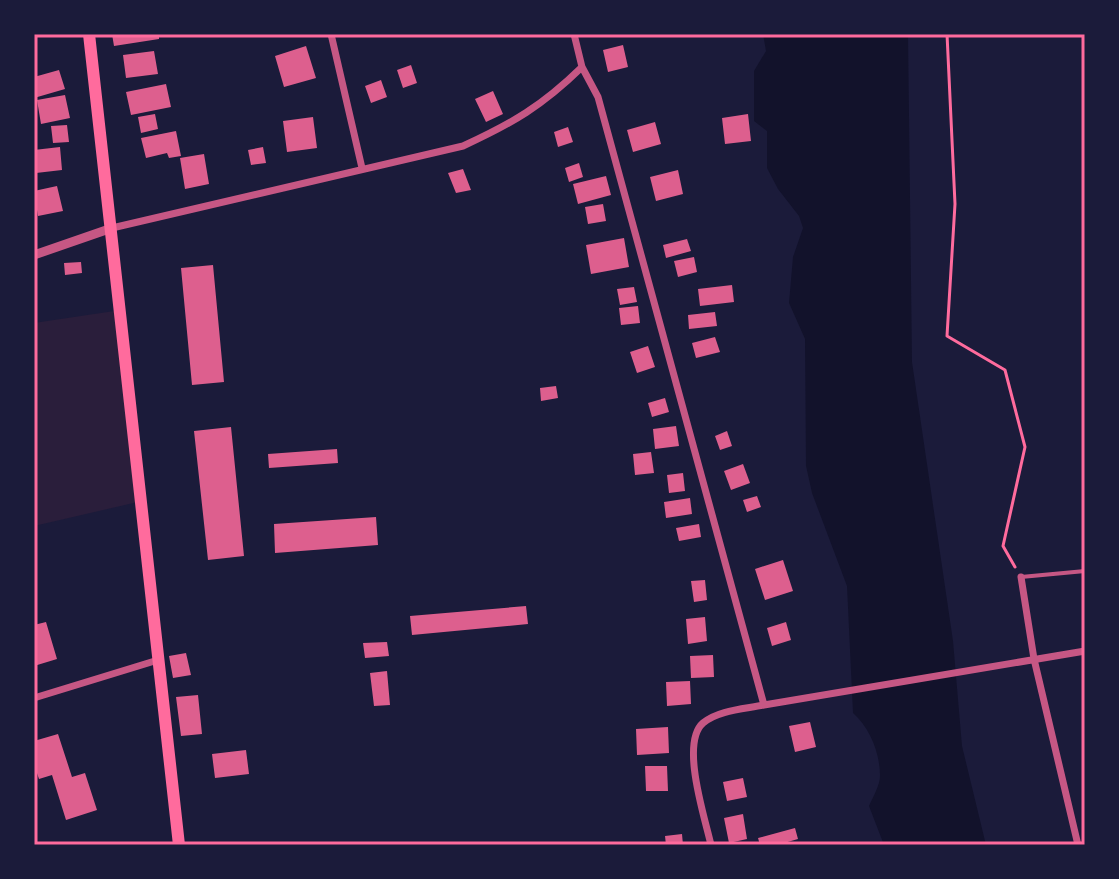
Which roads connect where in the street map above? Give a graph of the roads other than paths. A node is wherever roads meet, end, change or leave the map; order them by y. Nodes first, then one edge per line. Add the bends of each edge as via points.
1 (89, 34) edge
2 (331, 34) edge
3 (574, 34) edge
4 (582, 67) junction
5 (362, 168) junction
6 (112, 228) junction
7 (34, 255) edge
8 (1085, 571) edge
9 (1021, 577) joint
10 (1085, 651) edge
11 (1034, 659) junction
12 (158, 660) junction
13 (34, 698) edge
14 (764, 705) junction
15 (179, 845) edge
16 (711, 845) edge
17 (1078, 845) edge

1 - 6 highway
2 - 5 street
3 - 4 street
4 - 5 street via 514,123 463,146
4 - 14 street via 598,97
5 - 6 street
6 - 7 street
6 - 12 highway
8 - 9 lane
9 - 11 street
10 - 11 street
11 - 14 street
11 - 17 street
12 - 13 street
12 - 15 highway
14 - 16 street via 719,715 702,723 695,737 692,753

